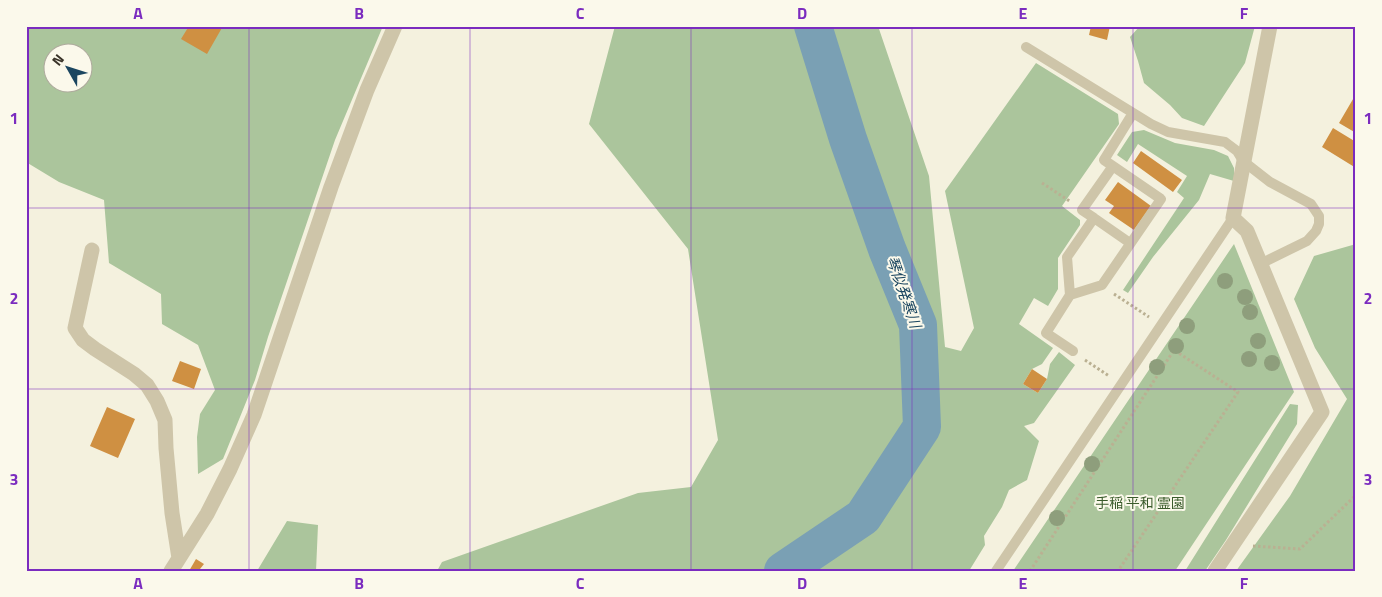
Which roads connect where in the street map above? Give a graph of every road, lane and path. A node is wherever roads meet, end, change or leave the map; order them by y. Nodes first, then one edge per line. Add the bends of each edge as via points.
1 (395, 26) edge
2 (1270, 26) edge
3 (1026, 47) dead end
4 (1133, 114) junction
5 (1243, 161) junction
6 (1113, 166) junction
7 (1042, 183) dead end
8 (1064, 198) dead end
9 (1094, 218) junction
10 (1233, 218) junction
11 (1130, 243) junction
12 (92, 250) dead end
13 (1260, 264) junction
14 (1070, 295) junction
15 (1122, 299) dead end
16 (1148, 317) dead end
17 (1077, 354) joint
18 (1109, 376) dead end
19 (1356, 495) edge
20 (1233, 544) junction
21 (180, 558) junction
22 (171, 571) edge
23 (996, 571) edge
24 (1030, 571) edge
25 (1118, 571) edge
26 (1215, 571) edge

1 - 21 street via 331,187 254,415 212,505
2 - 5 street
3 - 4 lane
4 - 5 lane via 1168,132 1225,142 1237,150
4 - 6 lane via 1104,160
5 - 10 street
5 - 13 lane via 1270,182 1311,204 1319,216 1316,231 1307,241
6 - 9 lane via 1082,210
6 - 11 lane via 1161,198
7 - 8 path
9 - 11 lane
9 - 14 lane via 1067,257
10 - 13 street via 1246,231
10 - 23 lane
11 - 14 lane via 1102,285
12 - 21 street via 75,328 83,340 147,385 157,401 165,420 172,513
13 - 20 street via 1322,412
14 - 17 lane via 1046,333
15 - 16 path
17 - 18 path
19 - 20 path via 1300,548
20 - 26 street
21 - 22 street
24 - 25 path via 1174,350 1238,392

